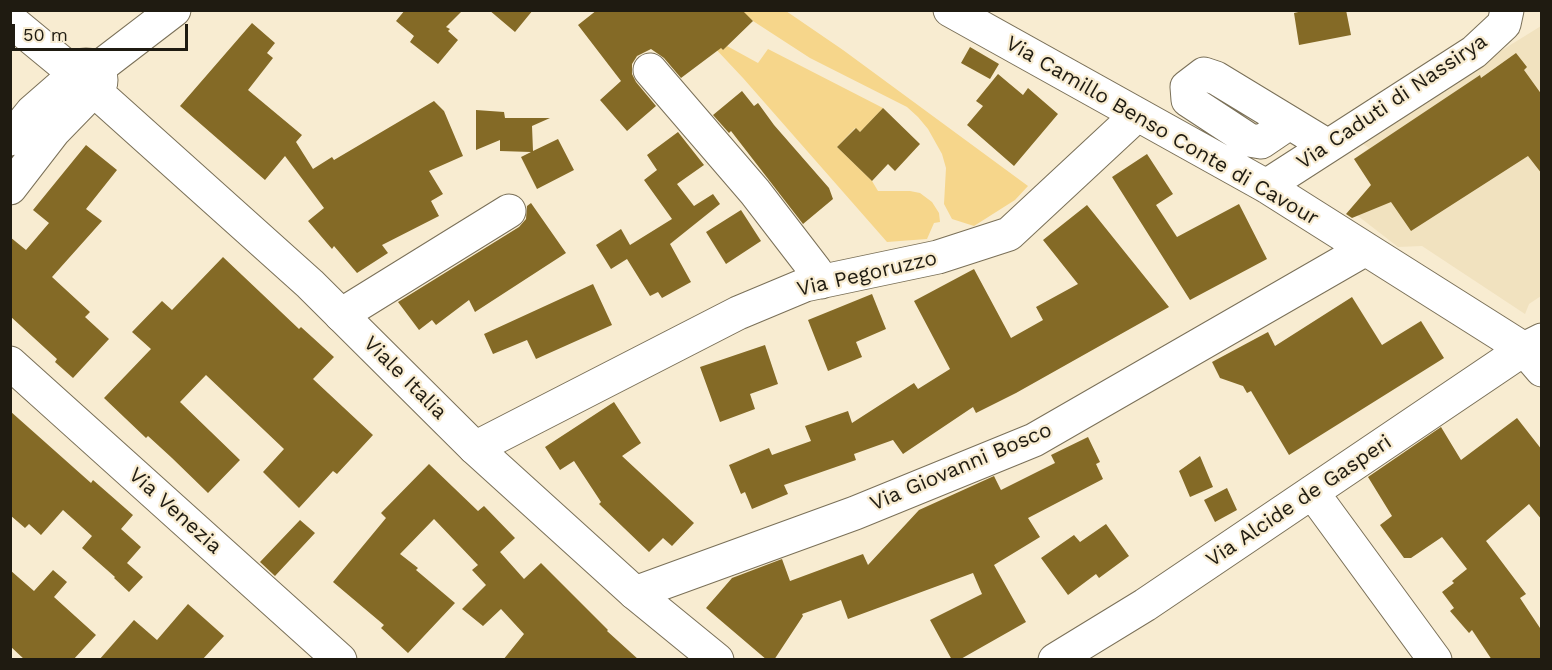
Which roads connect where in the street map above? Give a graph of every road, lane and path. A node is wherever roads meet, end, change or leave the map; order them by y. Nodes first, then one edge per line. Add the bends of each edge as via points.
1 (174, 10) edge
2 (950, 10) edge
3 (1508, 10) edge
4 (10, 20) edge
5 (650, 70) dead end
6 (85, 81) junction
7 (1137, 115) junction
8 (1289, 123) dead end
9 (10, 139) edge
10 (1328, 146) junction
11 (1266, 186) junction
12 (10, 188) edge
13 (509, 211) dead end
14 (1364, 250) junction
15 (821, 282) junction
16 (341, 315) junction
17 (1536, 353) edge
18 (10, 363) edge
19 (475, 448) junction
20 (1312, 492) junction
21 (635, 593) junction
22 (340, 660) edge
23 (717, 660) edge
24 (1055, 660) edge
25 (1436, 660) edge

1 - 6 street
2 - 7 street, Via Camillo Benso Conte di Cavour
3 - 10 street, Via Caduti di Nassirya via 1504,24 1474,52
4 - 6 street, Viale Italia
5 - 15 street via 755,192
6 - 9 street via 32,112
6 - 12 street via 54,132
6 - 16 street, Viale Italia
7 - 11 street, Via Camillo Benso Conte di Cavour
7 - 15 street, Via Pegoruzzo via 1010,234 938,257
8 - 10 street
10 - 11 street, Via Caduti di Nassirya
11 - 14 street, Via Camillo Benso Conte di Cavour
13 - 16 street
14 - 17 street, Via Camillo Benso Conte di Cavour
14 - 21 street, Via Giovanni Bosco via 1034,440 855,513
15 - 19 street, Via Pegoruzzo via 738,313
16 - 19 street, Viale Italia
17 - 20 street, Via Alcide de Gasperi
18 - 22 street, Via Venezia
19 - 21 street, Viale Italia
20 - 24 street, Via Alcide de Gasperi
20 - 25 street
21 - 23 street, Viale Italia

